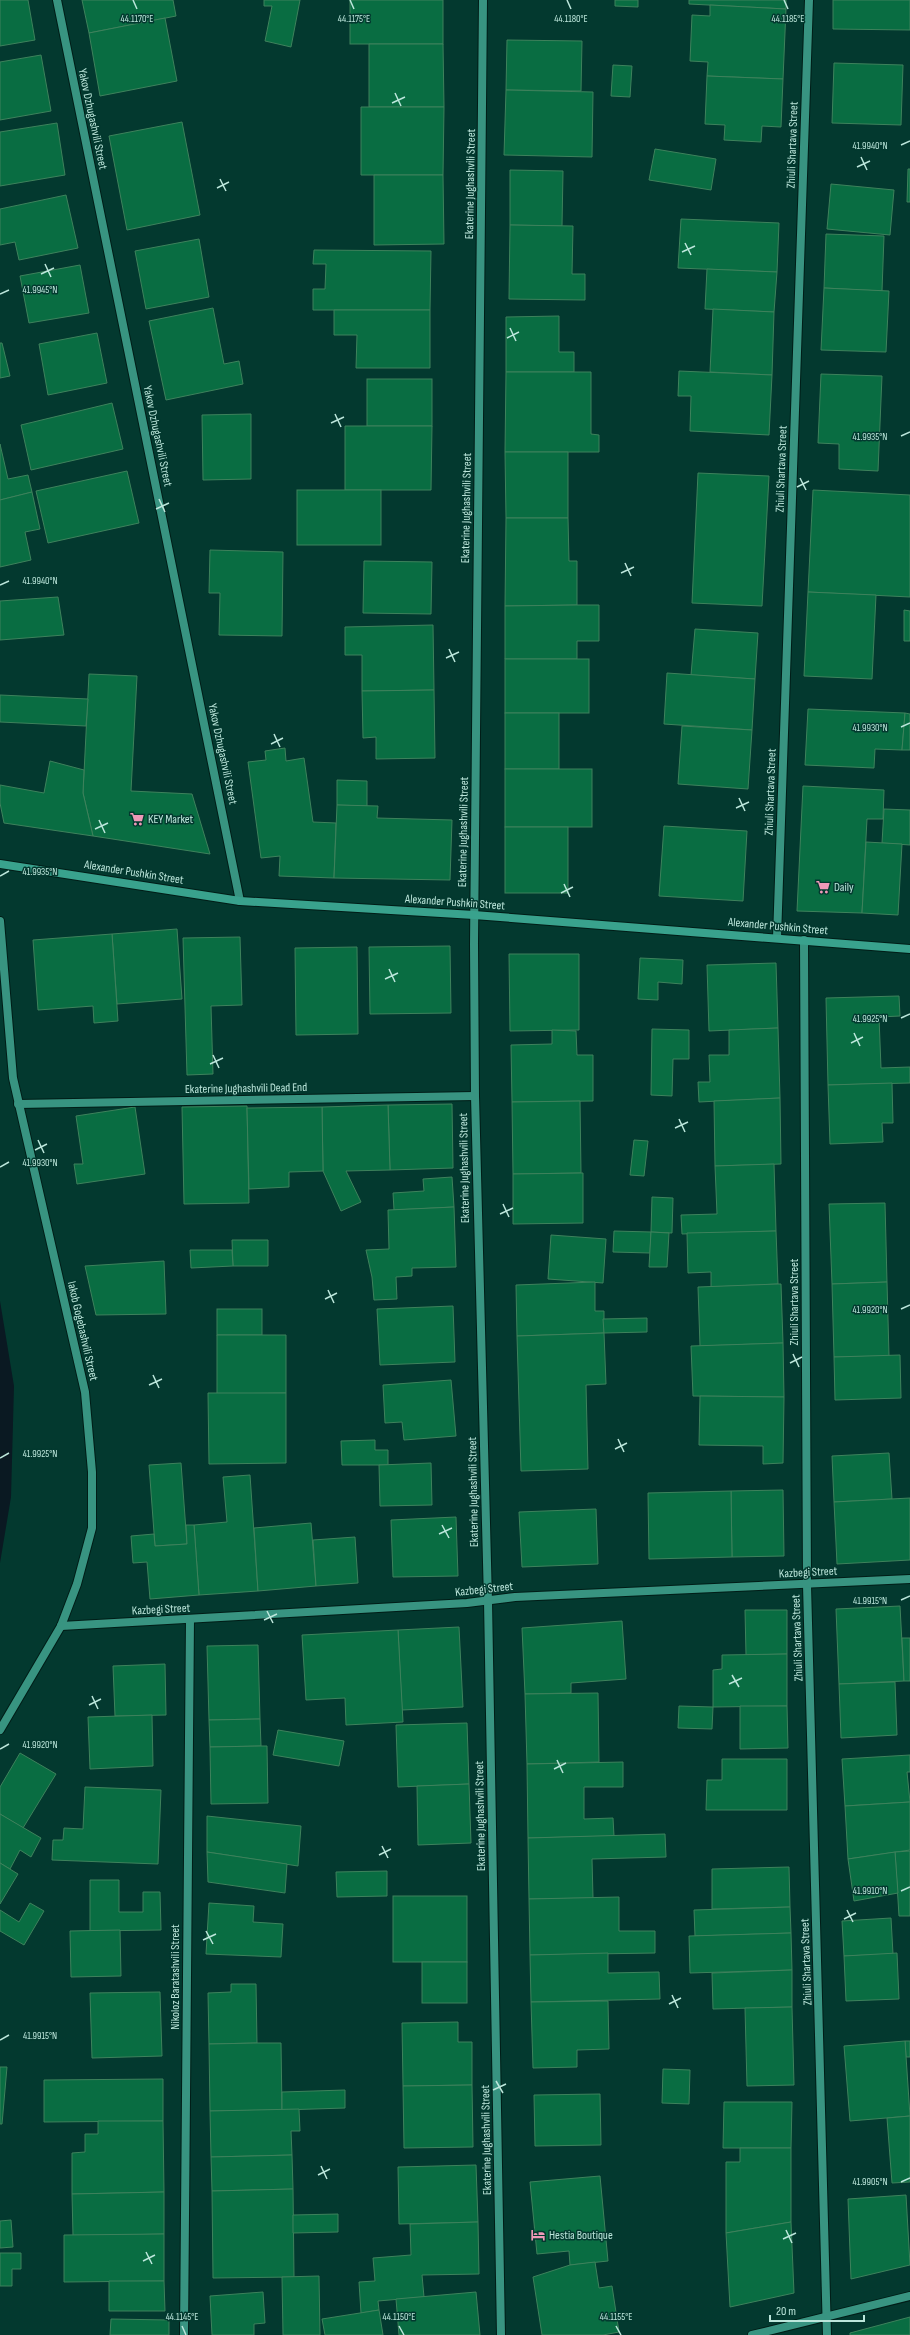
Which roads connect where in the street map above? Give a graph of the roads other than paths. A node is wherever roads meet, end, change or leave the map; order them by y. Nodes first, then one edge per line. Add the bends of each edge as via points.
1 (57, 0) edge
2 (483, 0) edge
3 (808, 0) edge
4 (0, 864) edge
5 (240, 901) junction
6 (474, 914) junction
7 (0, 921) edge
8 (777, 938) junction
9 (804, 940) junction
10 (910, 949) edge
11 (474, 1096) junction
12 (18, 1104) junction
13 (910, 1579) edge
14 (807, 1585) junction
15 (488, 1601) junction
16 (190, 1619) junction
17 (61, 1626) junction
18 (0, 1730) edge
19 (910, 2296) edge
20 (827, 2317) junction
21 (184, 2335) edge
22 (501, 2335) edge
23 (752, 2335) edge
24 (827, 2335) edge

1 - 5 street, Yakov Dzhugashvili Street
2 - 6 street, Ekaterine Jughashvili Street
3 - 8 street, Zhiuli Shartava Street
4 - 5 main road, Alexander Pushkin Street
5 - 6 main road, Alexander Pushkin Street
6 - 8 main road, Alexander Pushkin Street
6 - 11 street, Ekaterine Jughashvili Street
7 - 12 street, Iakob Gogebashvili Street via 13,1078
8 - 9 main road, Alexander Pushkin Street
9 - 10 main road, Alexander Pushkin Street
9 - 14 street, Zhiuli Shartava Street
11 - 12 street, Ekaterine Jughashvili Dead End
11 - 15 street, Ekaterine Jughashvili Street
12 - 17 street, Iakob Gogebashvili Street via 85,1392 91,1458 92,1528 77,1584
13 - 14 street, Kazbegi Street
14 - 15 street, Kazbegi Street via 516,1597
14 - 20 street, Zhiuli Shartava Street
15 - 16 street, Kazbegi Street
15 - 22 street, Ekaterine Jughashvili Street
16 - 17 street, Kazbegi Street
16 - 21 street, Nikoloz Baratashvili Street
17 - 18 street, Iakob Gogebashvili Street
19 - 20 street
20 - 23 street
20 - 24 street, Zhiuli Shartava Street

